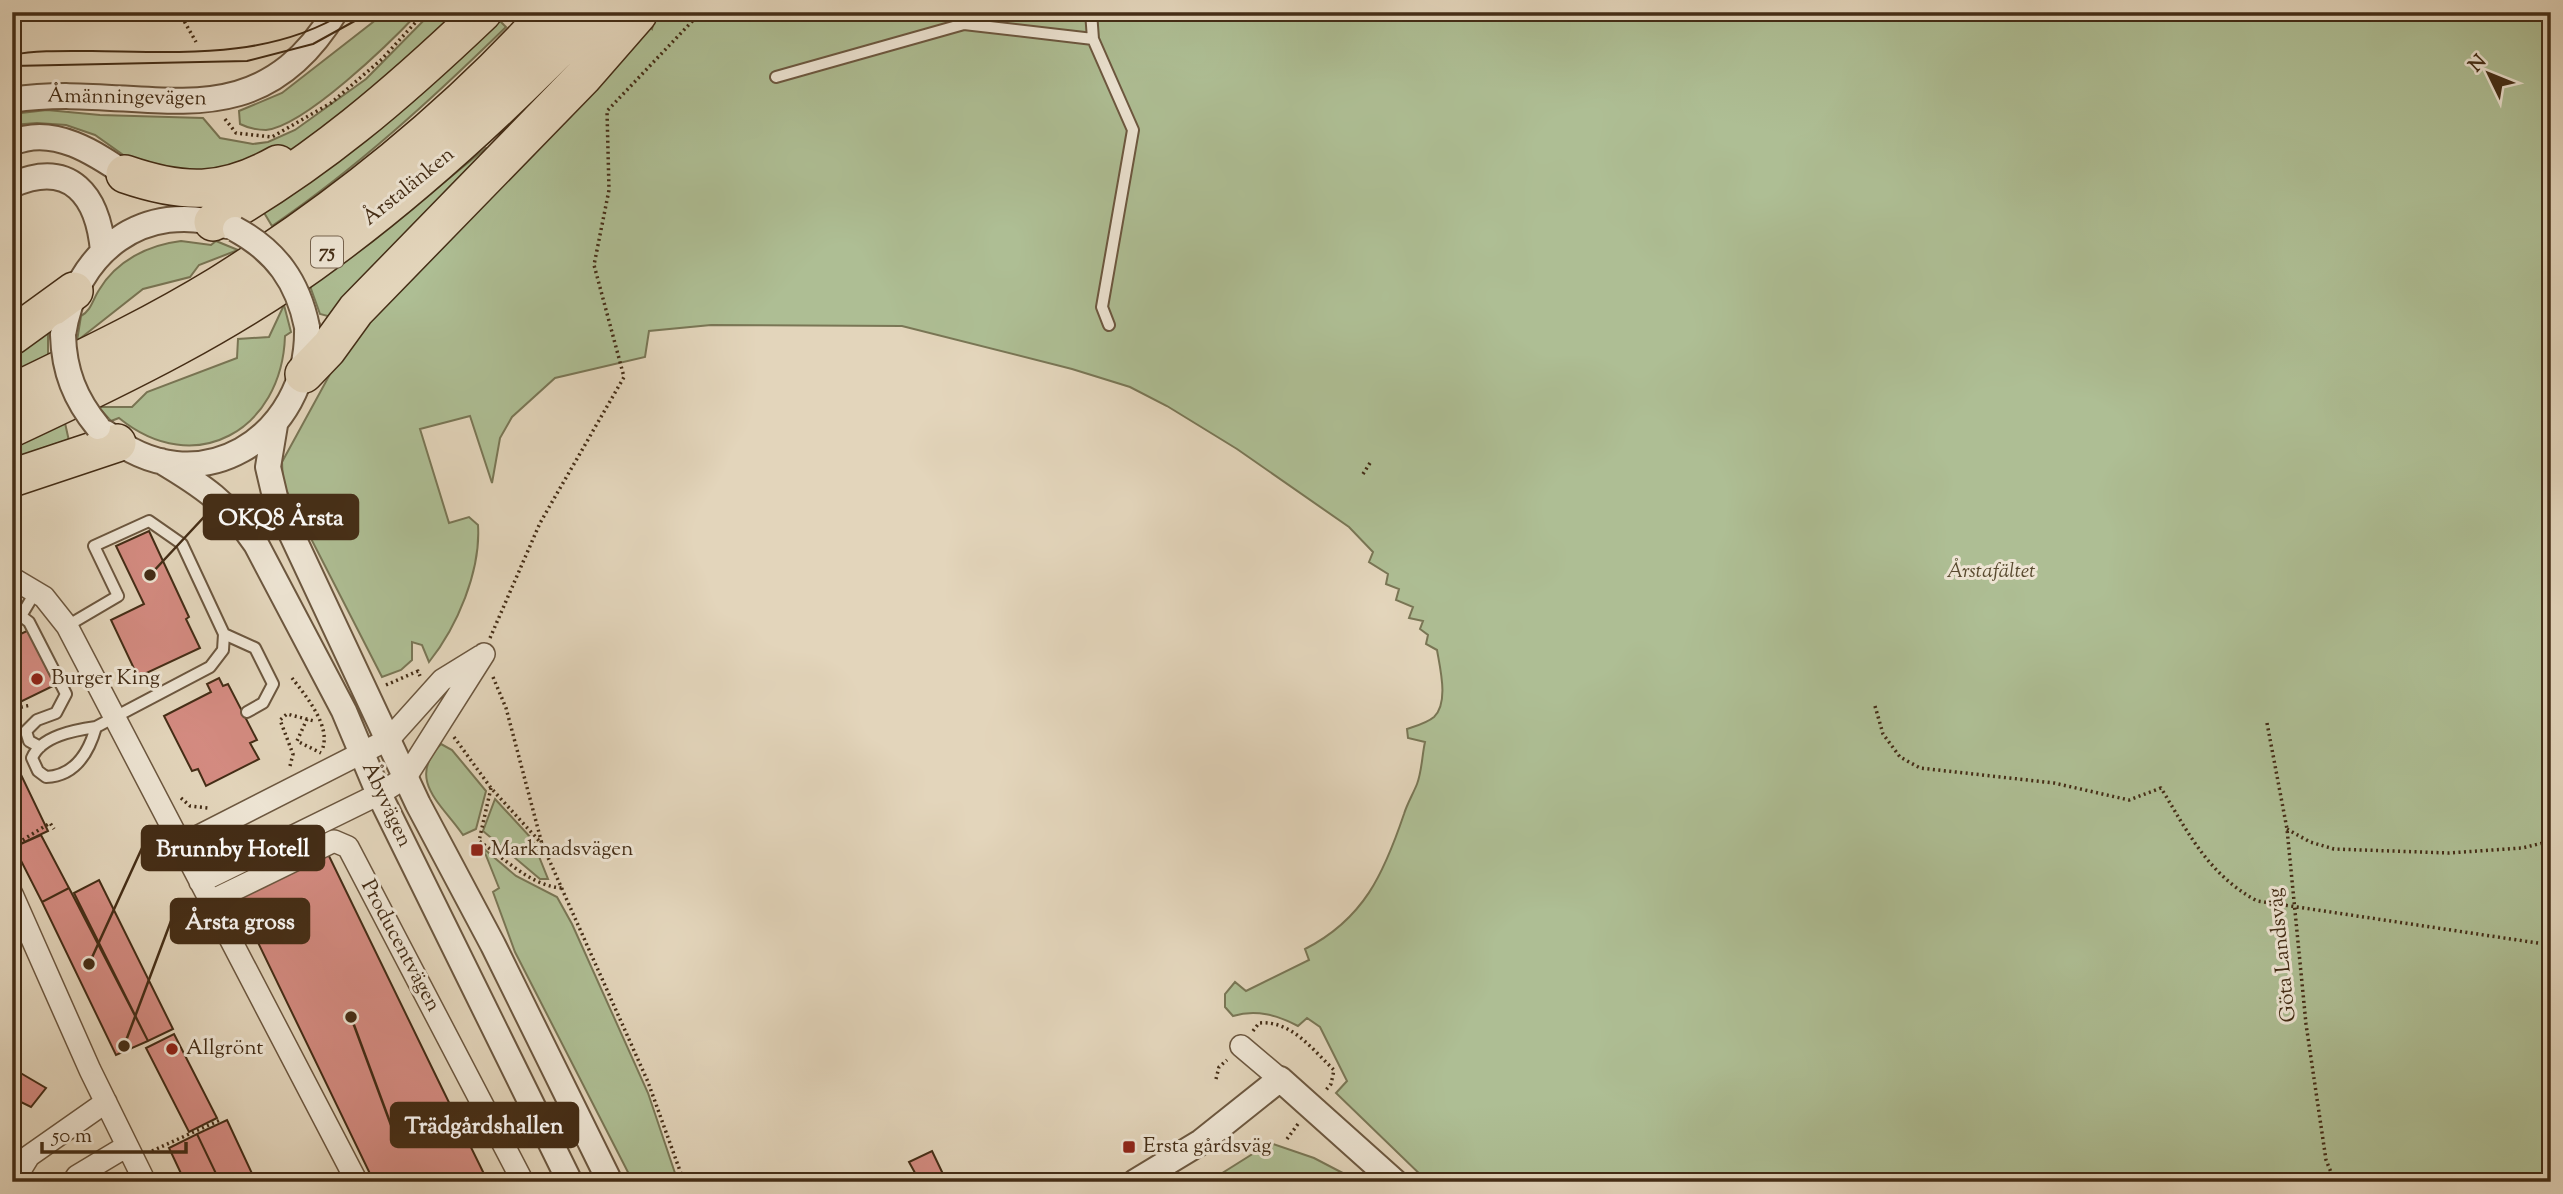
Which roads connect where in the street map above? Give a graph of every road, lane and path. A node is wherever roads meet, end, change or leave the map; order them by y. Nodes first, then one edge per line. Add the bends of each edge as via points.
1 (27, 12) edge
2 (179, 12) edge
3 (335, 12) edge
4 (425, 12) edge
5 (483, 12) edge
6 (549, 12) edge
7 (595, 12) edge
8 (701, 12) edge
9 (1091, 12) edge
10 (638, 14) edge
11 (12, 18) edge
12 (1093, 39) junction
13 (196, 42) dead end
14 (776, 77) dead end
15 (12, 100) edge
16 (224, 118) dead end
17 (358, 126) junction
18 (12, 143) edge
19 (125, 174) junction
20 (12, 185) edge
21 (214, 223) junction
22 (103, 251) junction
23 (74, 291) junction
24 (1109, 325) dead end
25 (12, 336) edge
26 (304, 374) junction
27 (12, 393) edge
28 (275, 425) junction
29 (12, 428) edge
30 (107, 435) junction
31 (161, 461) junction
32 (1370, 463) dead end
33 (1363, 474) dead end
34 (12, 478) edge
35 (12, 578) edge
36 (36, 592) junction
37 (15, 615) edge
38 (67, 626) junction
39 (224, 634) junction
40 (484, 654) junction
41 (418, 671) dead end
42 (292, 678) dead end
43 (386, 685) dead end
44 (1875, 706) dead end
45 (247, 712) dead end
46 (307, 719) junction
47 (314, 721) dead end
48 (105, 722) junction
49 (2267, 723) dead end
50 (451, 734) dead end
51 (389, 739) junction
52 (297, 741) junction
53 (40, 747) junction
54 (291, 748) junction
55 (362, 755) junction
56 (285, 769) dead end
57 (406, 777) junction
58 (491, 788) junction
59 (379, 794) junction
60 (178, 795) dead end
61 (218, 803) dead end
62 (54, 828) dead end
63 (2287, 829) junction
64 (12, 841) edge
65 (2551, 841) edge
66 (542, 844) junction
67 (181, 845) junction
68 (200, 882) junction
69 (562, 888) junction
70 (12, 895) edge
71 (209, 902) junction
72 (2292, 906) junction
73 (2551, 945) edge
74 (1241, 1046) joint
75 (1334, 1070) dead end
76 (1280, 1079) junction
77 (106, 1102) junction
78 (220, 1120) dead end
79 (131, 1152) junction
80 (2551, 1170) edge
81 (13, 1182) edge
82 (73, 1182) edge
83 (145, 1182) edge
84 (357, 1182) edge
85 (523, 1182) edge
86 (570, 1182) edge
87 (610, 1182) edge
88 (684, 1182) edge
89 (1135, 1182) edge
90 (1395, 1182) edge
91 (2335, 1182) edge
92 (2539, 1182) edge

1 - 11 path
2 - 13 path
3 - 15 street, Åmänningevägen via 298,61 272,80 227,98 202,102 64,96
4 - 16 path via 382,59 331,103 272,137 236,133
5 - 17 highway
6 - 27 highway, Årstalänken / 75 via 485,78 403,151 310,223 163,317
7 - 29 highway, Årstalänken / 75 via 510,100 330,250 179,346
8 - 40 path via 607,111 609,190 594,265 624,377 540,523
9 - 12 lane
10 - 26 highway via 583,77 356,310
12 - 14 lane via 964,24
12 - 24 lane via 1133,130 1102,307
17 - 19 highway via 318,141 270,169 202,191 164,188
17 - 21 highway
18 - 19 street via 41,137 66,141
19 - 21 street
20 - 22 street via 42,177 80,189 93,203
21 - 22 street via 145,225
21 - 26 street, bridge via 254,239 284,268 295,286 307,327
22 - 23 street
23 - 25 highway
23 - 30 street, bridge via 63,335 68,375 80,402
26 - 28 street
28 - 31 street via 222,458 192,463
28 - 51 street, Åbyvägen via 268,467 276,501
30 - 31 street
30 - 34 highway
31 - 55 street, Åbyvägen via 208,489 242,523 344,711
32 - 33 path
35 - 36 street
36 - 37 lane
36 - 38 street
37 - 53 lane via 29,622 66,694 56,713 37,720 26,731 29,741
38 - 39 lane via 118,596 94,546 149,521 182,544
38 - 48 street
39 - 45 lane via 255,648 273,684 262,703
39 - 48 lane via 223,650 210,667
40 - 51 street via 442,680
40 - 57 street
40 - 66 path via 506,708
41 - 43 path
42 - 52 path via 308,698 325,744 319,752
44 - 72 path via 1884,734 1900,757 1920,768 2054,783 2129,800 2161,788 2208,864 2235,889 2257,901
46 - 47 path
46 - 52 path
46 - 54 path via 287,714 280,720
48 - 53 lane
48 - 53 lane via 81,761 55,777 38,771 32,758
48 - 67 street
49 - 63 path, Göta Landsväg
50 - 58 path
51 - 55 street
51 - 57 street, Åbyvägen
52 - 54 path
54 - 56 path via 294,758
55 - 59 street, Åbyvägen
55 - 67 street
57 - 59 street
57 - 87 street, Åbyvägen
58 - 66 path
58 - 69 path via 479,841 536,882
59 - 68 street
59 - 86 street, Åbyvägen
60 - 61 path via 190,806 206,809
62 - 64 path via 50,822 21,841
63 - 65 path via 2334,849 2449,853 2522,848
63 - 72 path, Göta Landsväg
66 - 69 path
67 - 68 street
68 - 71 street
69 - 88 path via 648,1082
70 - 77 street
71 - 84 street
71 - 85 street, Producentvägen via 334,841 348,847
72 - 73 path
72 - 91 path, Göta Landsväg via 2326,1160
74 - 75 path via 1259,1023 1274,1022 1294,1032
74 - 76 street
76 - 89 street via 1201,1142
76 - 90 street
77 - 79 street
77 - 81 street via 29,1156
78 - 79 path
79 - 82 street
79 - 83 street
80 - 92 path

